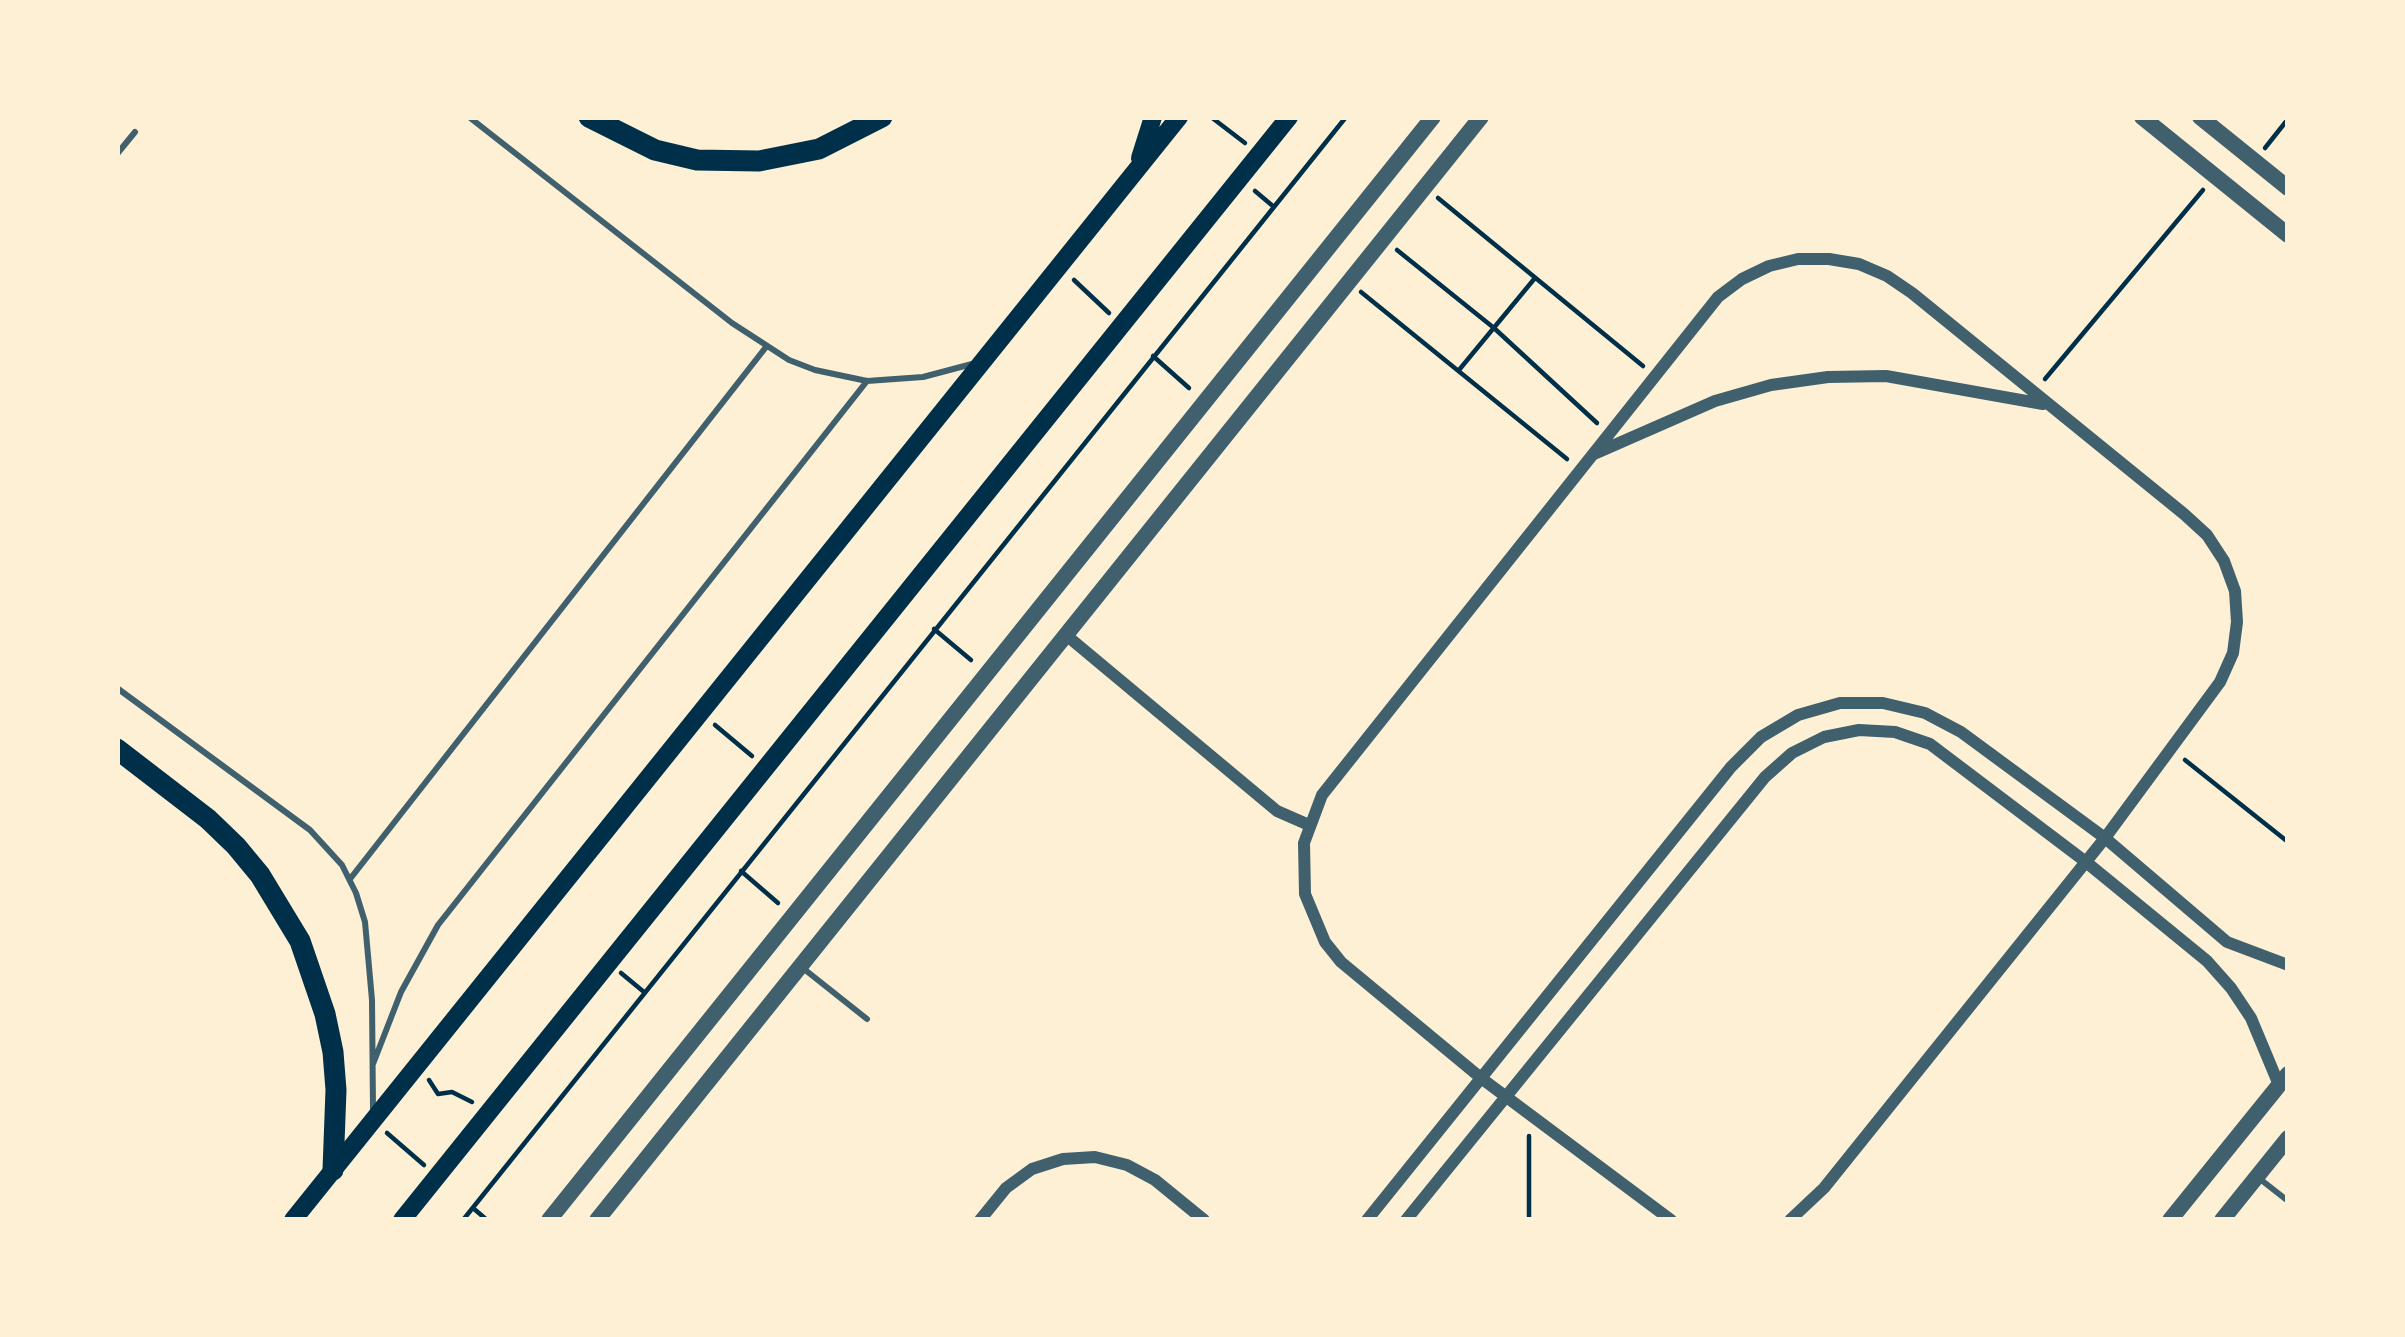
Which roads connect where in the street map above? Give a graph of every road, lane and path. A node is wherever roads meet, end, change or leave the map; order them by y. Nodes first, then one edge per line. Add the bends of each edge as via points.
1 (469, 117) edge
2 (589, 117) edge
3 (882, 117) edge
4 (1153, 117) edge
5 (1179, 117) edge
6 (1211, 117) edge
7 (1289, 117) edge
8 (1346, 117) edge
9 (1432, 117) edge
10 (1481, 117) edge
11 (2141, 117) edge
12 (2200, 117) edge
13 (2288, 119) edge
14 (135, 132) dead end
15 (117, 154) edge
16 (1259, 154) junction
17 (2254, 161) junction
18 (1136, 170) junction
19 (2215, 176) junction
20 (1239, 179) junction
21 (1425, 187) junction
22 (2288, 188) edge
23 (1274, 207) junction
24 (2288, 236) edge
25 (1383, 238) junction
26 (1059, 266) junction
27 (1535, 278) junction
28 (1348, 282) junction
29 (1122, 325) junction
30 (1494, 328) junction
31 (766, 347) junction
32 (1153, 356) junction
33 (982, 362) junction
34 (1459, 370) junction
35 (1654, 375) junction
36 (867, 380) junction
37 (2034, 392) junction
38 (1205, 402) junction
39 (2050, 405) junction
40 (1608, 434) junction
41 (1591, 455) junction
42 (1580, 469) junction
43 (934, 629) junction
44 (1066, 634) junction
45 (987, 674) junction
46 (117, 688) edge
47 (700, 713) junction
48 (117, 749) edge
49 (2171, 749) junction
50 (766, 767) junction
51 (1309, 825) junction
52 (2105, 838) junction
53 (2288, 842) edge
54 (2086, 862) junction
55 (741, 871) junction
56 (350, 880) junction
57 (793, 916) junction
58 (609, 962) junction
59 (2288, 965) edge
60 (801, 966) junction
61 (644, 992) junction
62 (867, 1019) dead end
63 (424, 1056) junction
64 (373, 1064) junction
65 (1481, 1078) junction
66 (2283, 1079) edge
67 (1505, 1096) junction
68 (488, 1113) junction
69 (1528, 1114) junction
70 (374, 1120) junction
71 (2288, 1138) edge
72 (2281, 1161) edge
73 (333, 1170) junction
74 (437, 1176) junction
75 (2257, 1176) junction
76 (2288, 1201) edge
77 (473, 1208) junction
78 (293, 1220) edge
79 (402, 1220) edge
80 (463, 1220) edge
81 (487, 1220) edge
82 (549, 1220) edge
83 (597, 1220) edge
84 (980, 1220) edge
85 (1204, 1220) edge
86 (1367, 1220) edge
87 (1406, 1220) edge
88 (1529, 1220) edge
89 (1670, 1220) edge
90 (1790, 1220) edge
91 (2170, 1220) edge
92 (2222, 1220) edge

1 - 31 lane
2 - 3 highway via 655,150 759,161 819,148
4 - 18 main road
5 - 18 main road
6 - 16 path
7 - 16 main road
8 - 23 path
9 - 38 street
10 - 21 street
11 - 19 street
12 - 17 street
13 - 17 path
14 - 15 lane
16 - 20 main road
17 - 22 street
18 - 26 main road
19 - 24 street
19 - 37 path
20 - 23 path
20 - 29 main road
21 - 25 street
21 - 27 path
23 - 32 path
25 - 28 street
25 - 30 path
26 - 29 path
26 - 33 main road
27 - 30 path
27 - 35 path
28 - 34 path
28 - 44 street
29 - 50 main road
30 - 34 path
30 - 40 path
31 - 36 lane via 814,370
31 - 56 lane
32 - 38 path
32 - 43 path
33 - 36 lane
33 - 47 main road
34 - 42 path
35 - 37 street via 1742,279 1798,259 1829,259 1887,276
35 - 40 street
36 - 64 lane via 439,925
37 - 39 street
38 - 45 street
39 - 41 street via 1886,376 1828,377 1715,400
39 - 49 street via 2207,535 2230,576 2233,653
40 - 41 street
41 - 42 street
42 - 51 street via 1322,795
43 - 45 path
43 - 55 path
44 - 51 street via 1277,811
44 - 60 street
45 - 57 street
46 - 56 lane via 310,830
47 - 50 path
47 - 63 main road
48 - 73 highway via 236,846 300,941 332,1052
49 - 52 street
49 - 53 path
50 - 58 main road
51 - 65 street via 1305,894 1324,942
52 - 54 street
52 - 59 street via 2227,942
52 - 65 street via 1924,713 1840,703 1798,715 1761,736 1731,767
54 - 66 street via 2207,961
54 - 67 street via 1930,744 1895,732 1824,737 1765,777
54 - 90 street
55 - 57 path
55 - 61 path
56 - 64 lane via 367,938
57 - 82 street
58 - 61 path
58 - 68 main road
60 - 62 lane
60 - 83 street
61 - 77 path
63 - 68 path via 433,1090 462,1095
63 - 70 main road
64 - 70 lane
65 - 67 street
65 - 86 street
66 - 91 street
67 - 69 street
67 - 87 street
68 - 74 main road
69 - 88 path
69 - 89 street
70 - 73 main road
70 - 74 path
71 - 72 street
72 - 75 street
73 - 78 main road
74 - 79 main road
75 - 76 lane
75 - 92 street
77 - 80 path
77 - 81 path
84 - 85 street via 1033,1169 1095,1157 1155,1180

